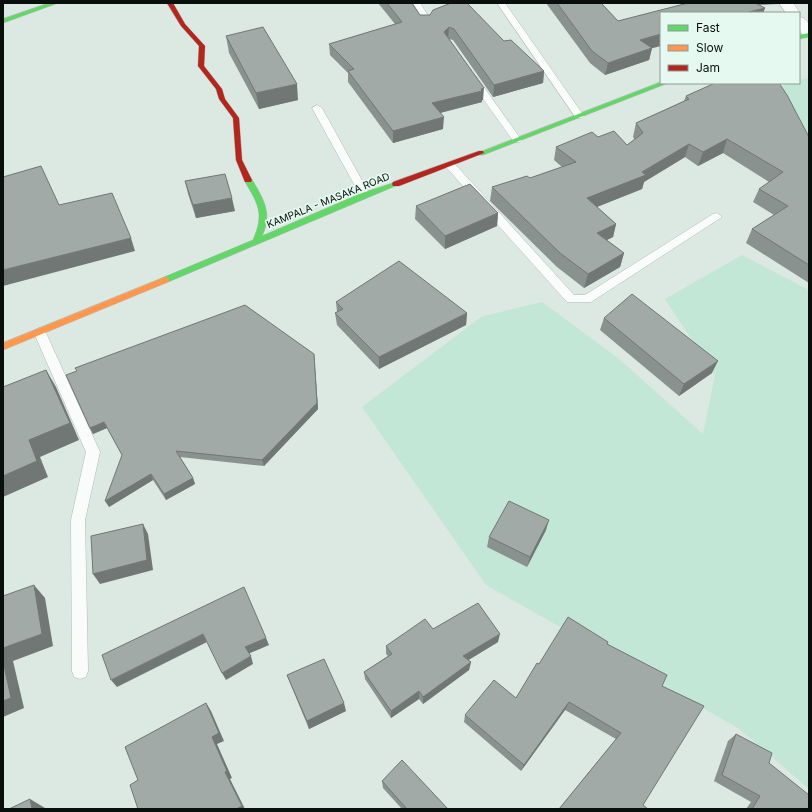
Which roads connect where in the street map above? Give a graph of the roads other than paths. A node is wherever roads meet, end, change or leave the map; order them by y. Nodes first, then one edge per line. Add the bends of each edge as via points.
1 (55, 3) edge
2 (170, 3) edge
3 (413, 3) edge
4 (501, 3) edge
5 (786, 3) edge
6 (792, 12) edge
7 (3, 21) edge
8 (425, 22) edge
9 (800, 22) edge
10 (809, 34) edge
11 (467, 68) edge
12 (662, 84) edge
13 (317, 108) dead end
14 (579, 116) junction
15 (517, 140) junction
16 (450, 165) junction
17 (366, 195) junction
18 (717, 217) dead end
19 (256, 242) junction
20 (40, 333) junction
21 (3, 347) edge
22 (80, 671) dead end

1 - 7 main road
2 - 19 main road via 183,25 202,46 201,66 219,89 222,99 236,118 240,164 259,200 264,221
3 - 8 street
4 - 14 lane
5 - 6 street
9 - 10 street
11 - 15 lane
12 - 14 main road, KAMPALA - MASAKA ROAD
13 - 17 lane
14 - 15 main road, KAMPALA - MASAKA ROAD
15 - 16 main road, KAMPALA - MASAKA ROAD
16 - 17 main road, KAMPALA - MASAKA ROAD
16 - 18 lane via 571,299 587,299
17 - 19 main road, KAMPALA - MASAKA ROAD
19 - 20 main road, KAMPALA - MASAKA ROAD
20 - 21 main road, KAMPALA - MASAKA ROAD
20 - 22 lane via 93,452 78,520

